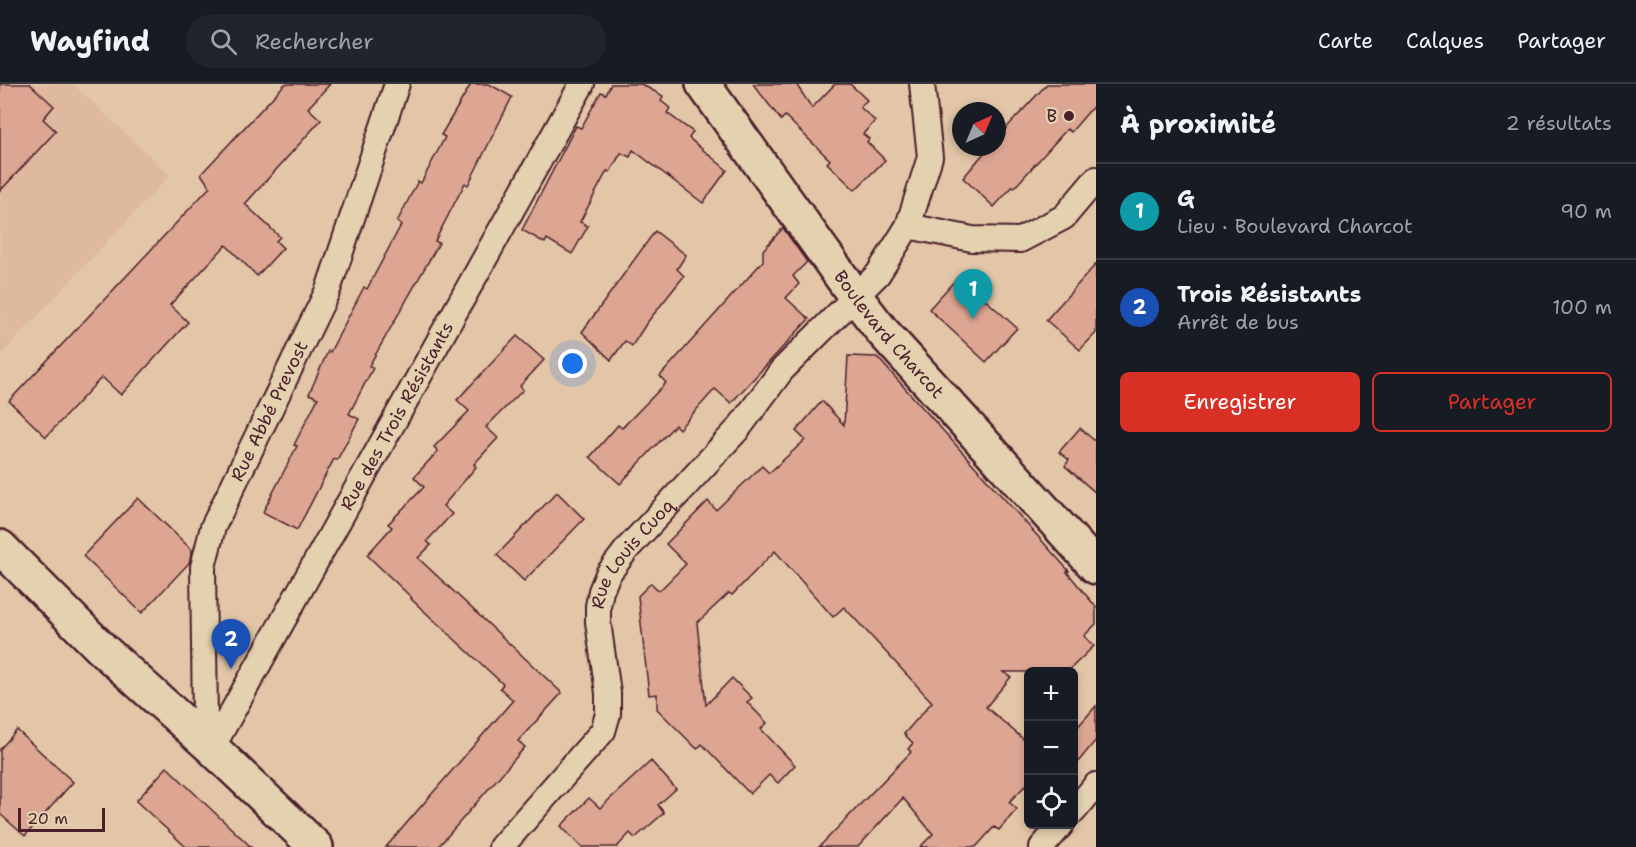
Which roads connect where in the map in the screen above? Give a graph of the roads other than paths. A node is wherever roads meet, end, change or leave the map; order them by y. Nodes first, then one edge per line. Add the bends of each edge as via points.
1 (397, 84) edge
2 (582, 84) edge
3 (703, 84) edge
4 (922, 84) edge
5 (1096, 179) edge
6 (908, 226) junction
7 (855, 297) junction
8 (0, 547) edge
9 (1096, 567) edge
10 (212, 748) junction
11 (1096, 785) edge
12 (1078, 806) edge
13 (1058, 829) edge
14 (316, 847) edge
15 (501, 847) edge
16 (1042, 847) edge

1 - 10 street, Rue Abbé Prevost via 328,290 213,527 203,567 205,720
2 - 10 street, Rue des Trois Résistants
3 - 7 street, Boulevard Charcot
4 - 6 street, Rue Louis Cuoq via 930,157
5 - 6 street via 1064,217 1020,240 972,240
6 - 7 street, Rue Louis Cuoq via 879,274
7 - 9 street, Boulevard Charcot
7 - 15 street, Rue Louis Cuoq via 782,370 738,429 608,574 598,606 608,693 603,731
8 - 10 street via 102,649
10 - 14 street
11 - 12 street
13 - 16 street

